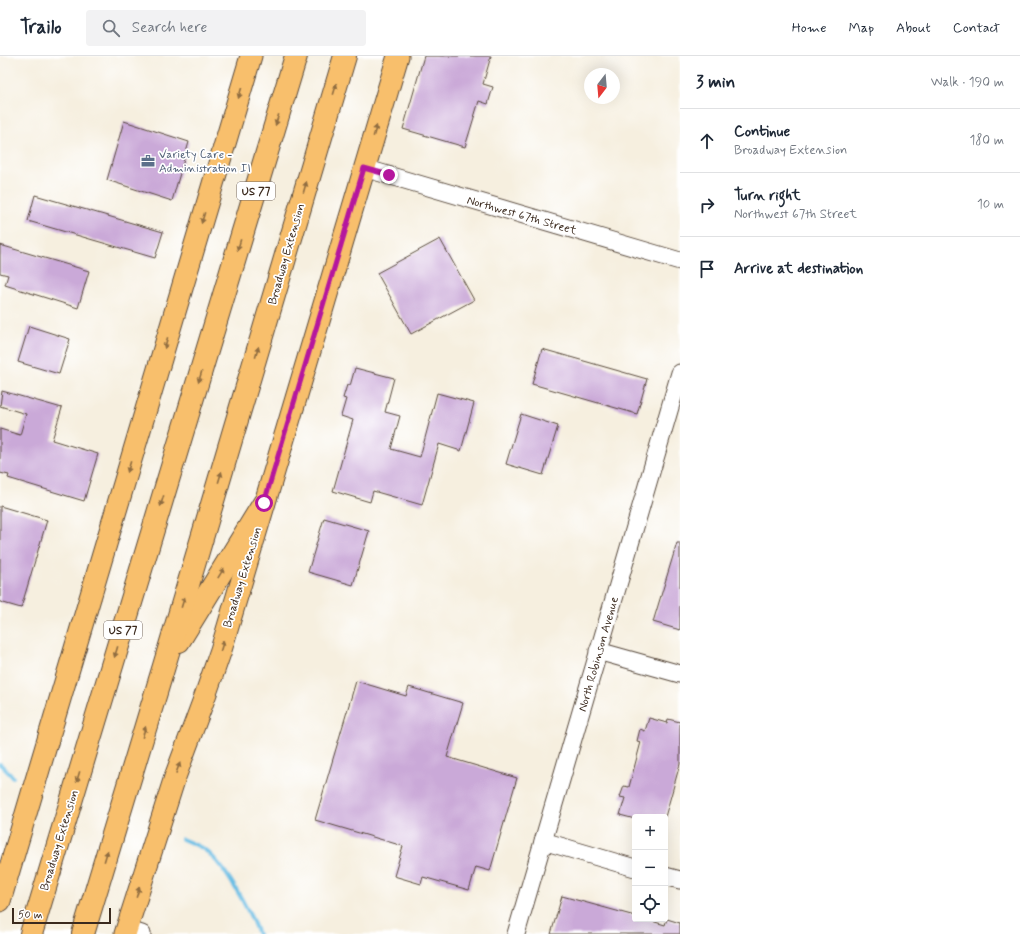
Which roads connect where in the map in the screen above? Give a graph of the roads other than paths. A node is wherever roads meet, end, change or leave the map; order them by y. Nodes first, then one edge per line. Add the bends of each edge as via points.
1 (251, 56) edge
2 (296, 56) edge
3 (345, 56) edge
4 (398, 56) edge
5 (364, 168) junction
6 (680, 261) edge
7 (680, 373) edge
8 (264, 503) junction
9 (598, 651) junction
10 (164, 666) junction
11 (680, 674) edge
12 (543, 841) junction
13 (632, 867) edge
14 (668, 877) edge
15 (680, 880) edge
16 (0, 901) edge
17 (131, 932) edge
18 (31, 934) edge
19 (83, 934) edge
20 (516, 934) edge

1 -> 16 main road
2 -> 18 highway, Broadway Extension / US 77
10 -> 3 highway, Broadway Extension
5 -> 4 main road, Broadway Extension
5 - 6 street, Northwest 67th Street
5 - 8 main road, Broadway Extension
7 - 9 street, North Robinson Avenue
10 -> 8 highway
17 -> 8 main road, Broadway Extension via 174,777 204,699
9 - 11 street
9 - 12 street, North Robinson Avenue
19 -> 10 highway, Broadway Extension
12 - 13 street
12 - 20 street, North Robinson Avenue
14 - 15 street

